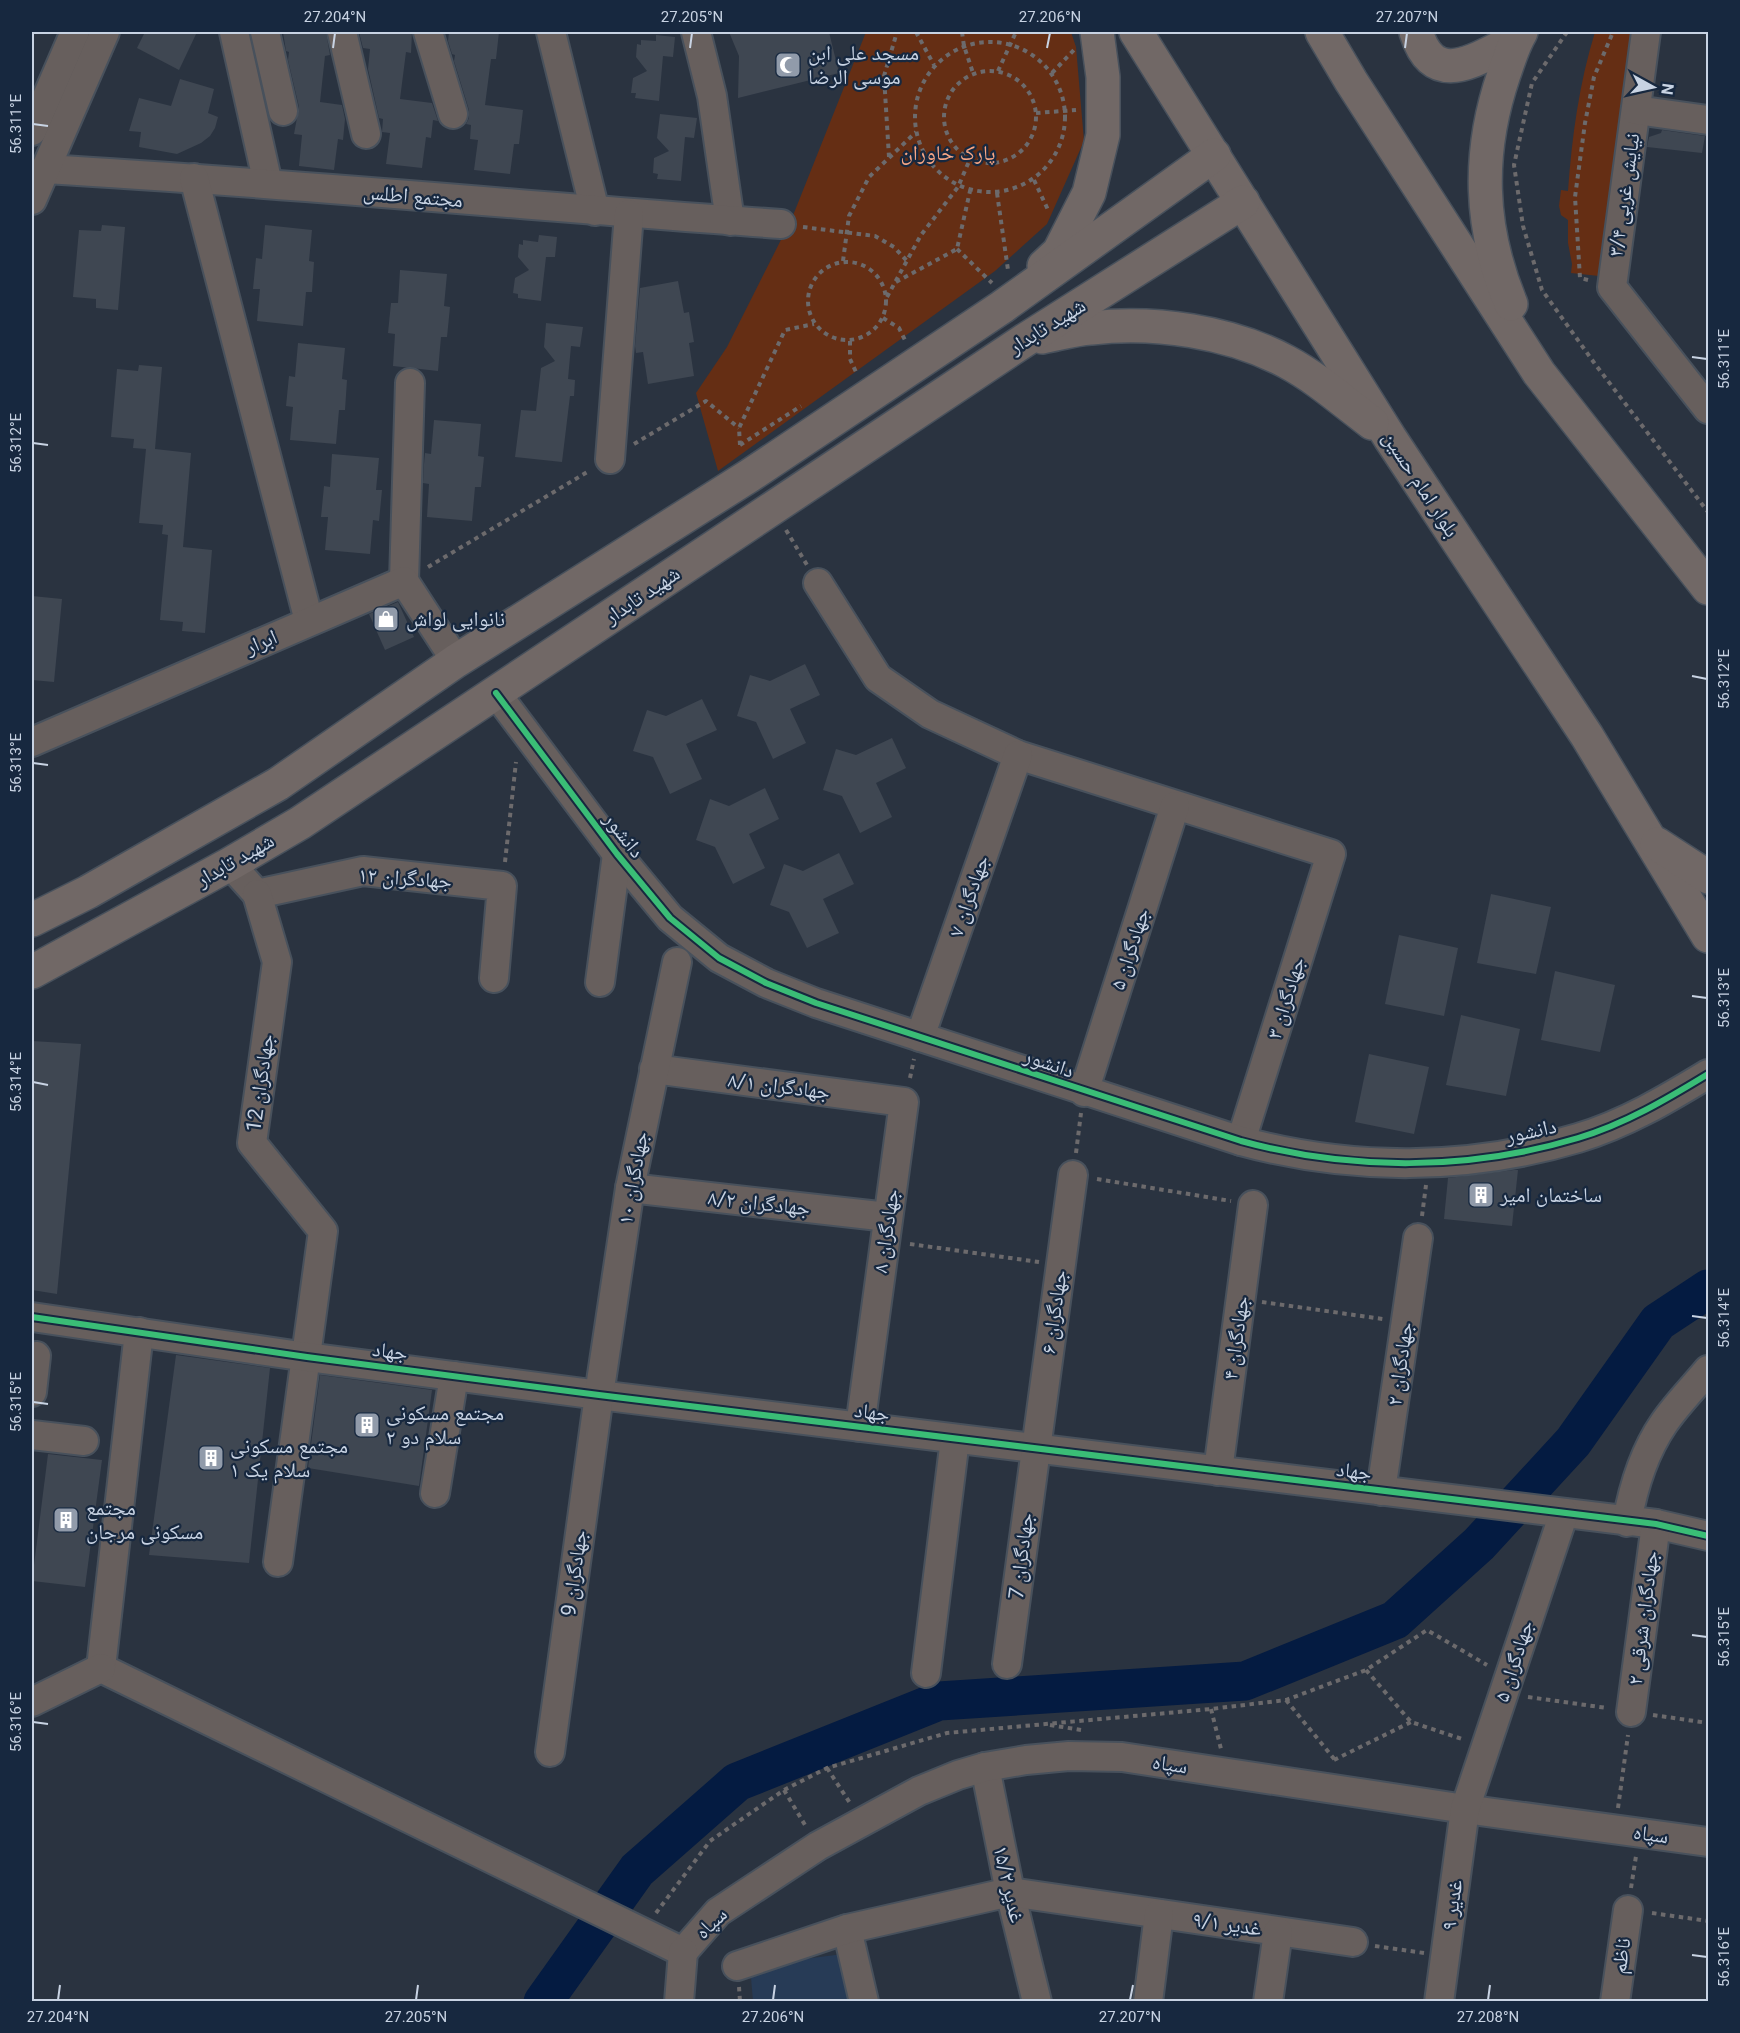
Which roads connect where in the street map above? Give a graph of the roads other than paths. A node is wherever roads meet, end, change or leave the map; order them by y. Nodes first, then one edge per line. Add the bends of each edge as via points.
1 (75, 32) edge
2 (105, 32) edge
3 (234, 32) edge
4 (265, 32) edge
5 (342, 32) edge
6 (428, 32) edge
7 (551, 32) edge
8 (696, 32) edge
9 (1136, 32) edge
10 (1322, 32) edge
11 (1416, 32) edge
12 (1646, 32) edge
13 (1518, 36) edge
14 (1086, 39) edge
15 (40, 89) edge
16 (1635, 110) junction
17 (283, 111) dead end
18 (453, 114) dead end
19 (1708, 120) edge
20 (32, 131) edge
21 (366, 134) dead end
22 (1214, 155) junction
23 (45, 169) junction
24 (194, 178) junction
25 (268, 184) junction
26 (32, 200) edge
27 (1151, 200) junction
28 (1243, 202) junction
29 (595, 211) junction
30 (628, 214) junction
31 (730, 221) junction
32 (781, 224) road end
33 (1181, 242) junction
34 (994, 290) junction
35 (1025, 340) junction
36 (1539, 373) junction
37 (410, 383) dead end
38 (1708, 409) edge
39 (1390, 438) junction
40 (610, 459) road end
41 (745, 460) junction
42 (772, 508) junction
43 (1670, 539) junction
44 (404, 581) junction
45 (818, 583) road end
46 (1708, 588) edge
47 (1708, 600) edge
48 (309, 621) junction
49 (456, 661) junction
50 (496, 693) junction
51 (32, 742) edge
52 (1018, 755) junction
53 (1175, 806) junction
54 (1650, 840) junction
55 (617, 854) junction
56 (230, 864) junction
57 (1708, 877) edge
58 (257, 894) junction
59 (32, 920) edge
60 (1708, 936) edge
61 (677, 962) dead end
62 (32, 972) edge
63 (494, 978) dead end
64 (600, 982) dead end
65 (920, 1037) junction
66 (654, 1069) junction
67 (1708, 1074) edge
68 (1084, 1092) junction
69 (904, 1102) joint
70 (1241, 1141) junction
71 (1073, 1176) road end
72 (630, 1188) junction
73 (1253, 1205) road end
74 (887, 1229) junction
75 (1419, 1238) road end
76 (32, 1317) edge
77 (138, 1332) junction
78 (36, 1356) dead end
79 (307, 1357) junction
80 (1708, 1370) edge
81 (454, 1376) junction
82 (32, 1392) edge
83 (599, 1395) junction
84 (860, 1427) junction
85 (32, 1435) edge
86 (955, 1439) junction
87 (84, 1441) dead end
88 (1035, 1449) junction
89 (1218, 1471) junction
90 (1381, 1491) junction
91 (435, 1493) dead end
92 (1555, 1511) junction
93 (1627, 1522) junction
94 (1656, 1524) junction
95 (1708, 1536) edge
96 (278, 1562) dead end
97 (1007, 1664) dead end
98 (101, 1668) junction
99 (926, 1673) dead end
100 (32, 1702) edge
101 (1631, 1712) road end
102 (550, 1752) dead end
103 (985, 1767) junction
104 (1465, 1809) junction
105 (1708, 1842) edge
106 (1010, 1892) junction
107 (1628, 1910) road end
108 (1159, 1914) junction
109 (847, 1929) junction
110 (1278, 1932) junction
111 (1353, 1942) road end
112 (683, 1952) junction
113 (738, 1966) dead end
114 (679, 2001) edge
115 (864, 2001) edge
116 (1037, 2001) edge
117 (1148, 2001) edge
118 (1268, 2001) edge
119 (1439, 2001) edge
120 (1615, 2001) edge

1 - 15 street
2 - 23 street
3 - 25 street
4 - 17 street
5 - 21 street
6 - 18 street
7 - 29 street
8 - 31 street via 712,96
9 - 22 main road, بلوار امام حسین
10 - 36 main road
11 - 13 main road via 1432,58 1449,66 1469,63
12 - 16 street, نیایش غربی ۳/۴
13 - 36 main road via 1498,91 1485,151 1486,205 1496,263
14 - 34 main road via 1103,77 1103,135 1089,193 1059,252
15 - 20 street
16 - 19 street
16 - 38 street, نیایش غربی ۳/۴ via 1612,287
22 - 27 main road, شهید تابدار
22 - 28 main road, بلوار امام حسین
23 - 24 street, مجتمع اطلس
23 - 26 street
24 - 25 street, مجتمع اطلس
24 - 48 street
25 - 29 street, مجتمع اطلس
27 - 33 main road via 1168,202 1182,223
27 - 34 main road, شهید تابدار
28 - 33 main road, شهید تابدار
28 - 39 main road, بلوار امام حسین
29 - 30 street, مجتمع اطلس
30 - 31 street, مجتمع اطلس
30 - 40 street
31 - 32 street, مجتمع اطلس
33 - 35 main road, شهید تابدار
34 - 41 main road, شهید تابدار
35 - 39 main road via 1121,326 1159,328 1255,346 1322,385
35 - 42 main road, شهید تابدار
36 - 43 main road
37 - 44 street
39 - 54 main road, بلوار امام حسین via 1580,726
41 - 42 main road
41 - 49 main road, شهید تابدار
42 - 50 main road, شهید تابدار
43 - 46 main road
43 - 47 main road
44 - 48 street, ابرار
44 - 49 street
45 - 52 street via 878,678 930,714
48 - 51 street, ابرار
49 - 59 main road, شهید تابدار via 278,784
50 - 55 street, دانشور
50 - 56 main road, شهید تابدار via 300,823
52 - 53 street
52 - 65 street, جهادگران ۷
53 - 68 street, جهادگران ۵
53 - 70 street, جهادگران ۳ via 1331,854
54 - 57 main road
54 - 60 main road, بلوار امام حسین
55 - 64 street
55 - 65 street, دانشور via 670,918 719,958 816,1003
56 - 58 street
56 - 62 main road, شهید تابدار
58 - 63 street, جهادگران ۱۲ via 363,871 502,886
58 - 79 street, جهادگران 12 via 277,962 252,1143 323,1231
61 - 66 street, جهادگران ۱۰
65 - 68 street, دانشور
66 - 69 street, جهادگران ۸/۱
66 - 72 street, جهادگران ۱۰
67 - 70 street, دانشور via 1654,1106 1579,1138 1498,1155 1429,1163 1346,1161
68 - 70 street, دانشور
69 - 74 street, جهادگران ۸
71 - 88 street, جهادگران ۶
72 - 74 street, جهادگران ۸/۲
72 - 83 street, جهادگران ۱۰
73 - 89 street, جهادگران ۴
74 - 84 street, جهادگران ۸
75 - 90 street, جهادگران ۲
76 - 77 street, جهاد
77 - 79 street, جهاد
77 - 98 street
78 - 82 street
79 - 81 street, جهاد
79 - 96 street, جهادگران 12
80 - 93 street via 1654,1441 1632,1493
81 - 83 street, جهاد
81 - 91 street
83 - 84 street, جهاد
83 - 102 street, جهادگران 9
84 - 86 street, جهاد
85 - 87 street
86 - 88 street, جهاد
86 - 99 street
88 - 89 street, جهاد
88 - 97 street, جهادگران 7
89 - 90 street, جهاد
90 - 92 street, جهاد
92 - 93 street, جهاد
92 - 104 street, جهادگران ۵
93 - 94 street, جهاد
94 - 95 street, جهاد
94 - 101 street, جهادگران شرقی ۲
98 - 100 street
98 - 112 street
103 - 104 street, سپاه via 1069,1756 1122,1757
103 - 106 street, غدیر ۱۵/۲
103 - 112 street, سپاه via 919,1791 818,1846 718,1912
104 - 105 street, سپاه
104 - 119 street, غدیر ۹
106 - 108 street, غدیر ۹/۱
106 - 109 street
106 - 116 street, غدیر ۱۵/۲
107 - 120 street, ناظم
108 - 110 street, غدیر ۹/۱
108 - 117 street
109 - 113 street
109 - 115 street
110 - 111 street, غدیر ۹/۱
110 - 118 street
112 - 114 street

